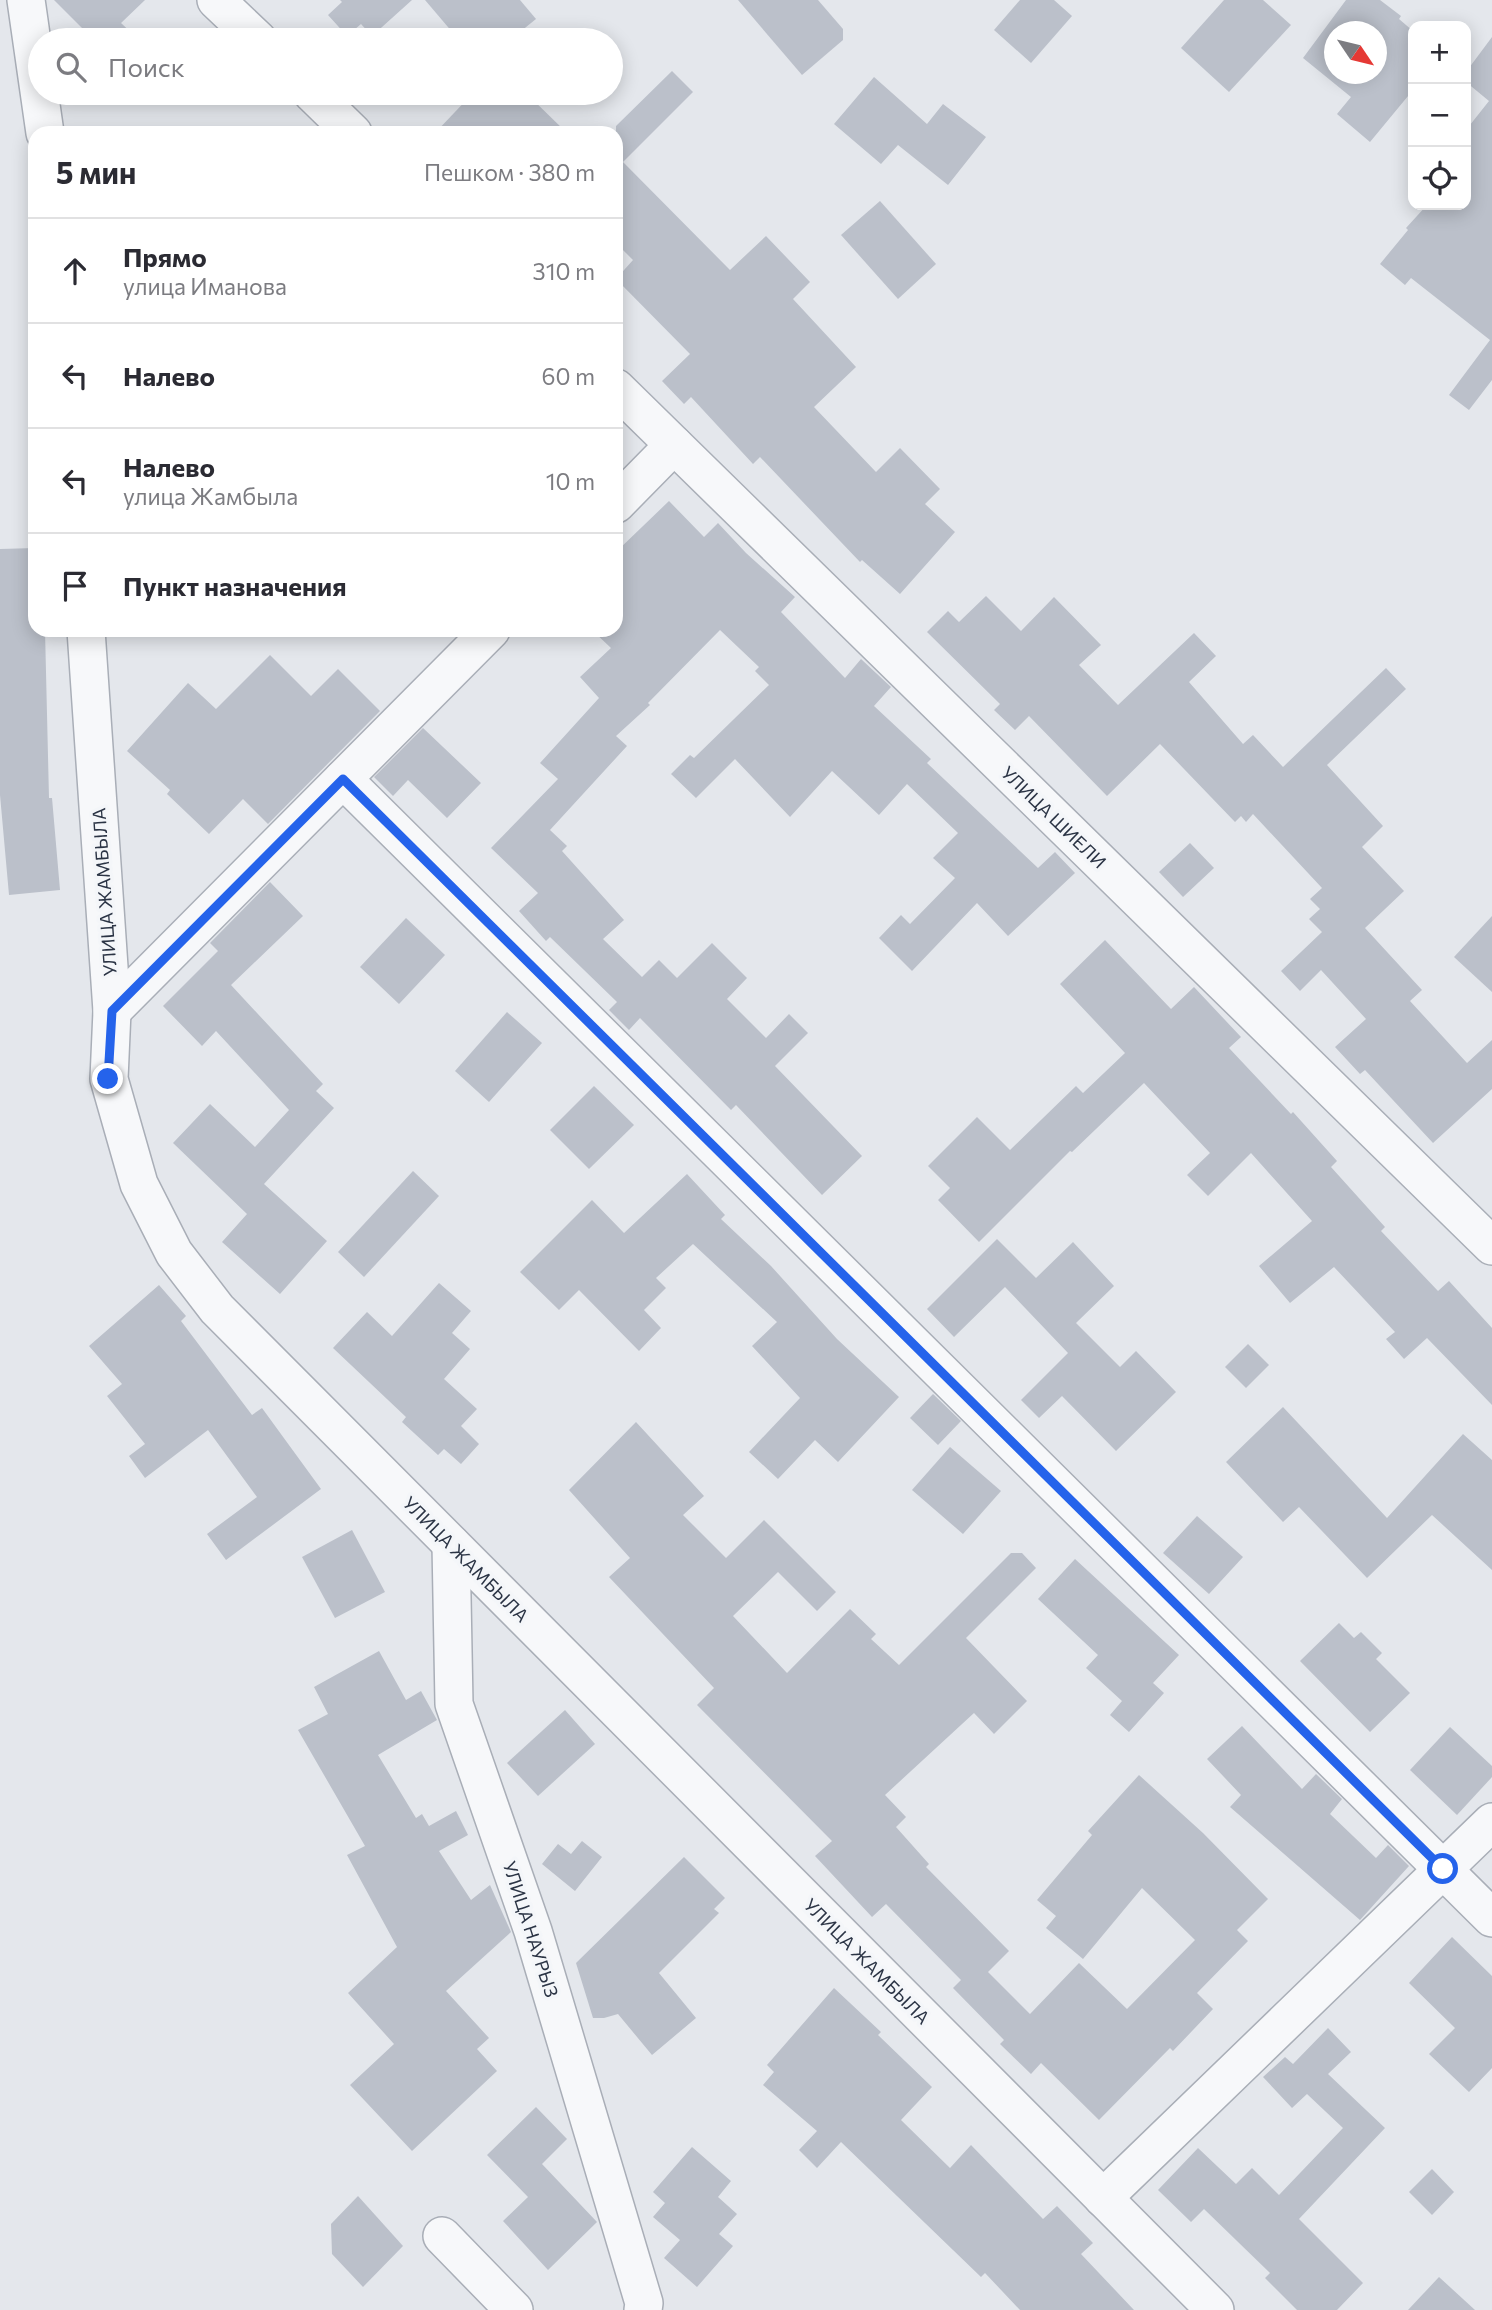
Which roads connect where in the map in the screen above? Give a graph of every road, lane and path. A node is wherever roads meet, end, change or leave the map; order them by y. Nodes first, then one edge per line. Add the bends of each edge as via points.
1 (26, 0) edge
2 (216, 0) edge
3 (30, 28) edge
4 (245, 28) edge
5 (41, 105) edge
6 (324, 105) edge
7 (44, 126) edge
8 (346, 126) edge
9 (623, 395) edge
10 (674, 445) junction
11 (623, 497) edge
12 (86, 637) edge
13 (484, 637) edge
14 (343, 779) junction
15 (112, 1011) junction
16 (1492, 1247) edge
17 (451, 1544) junction
18 (1492, 1822) edge
19 (1443, 1869) junction
20 (1492, 1918) edge
21 (1104, 2198) junction
22 (442, 2236) dead end
23 (514, 2310) edge
24 (643, 2310) edge
25 (1215, 2310) edge

1 - 3 street
2 - 4 street
5 - 7 street
6 - 8 street
9 - 10 street, УЛИЦА ШИЕЛИ
10 - 11 street
10 - 16 street, УЛИЦА ШИЕЛИ
12 - 15 street, УЛИЦА ЖАМБЫЛА
13 - 14 street
14 - 15 street
14 - 19 street
15 - 17 street, УЛИЦА ЖАМБЫЛА via 108,1079 139,1184 174,1253 217,1309
17 - 21 street, УЛИЦА ЖАМБЫЛА
17 - 24 street, УЛИЦА НАУРЫЗ via 454,1704 533,1931
18 - 19 street
19 - 20 street
19 - 21 street
21 - 25 street, УЛИЦА ЖАМБЫЛА
22 - 23 street

